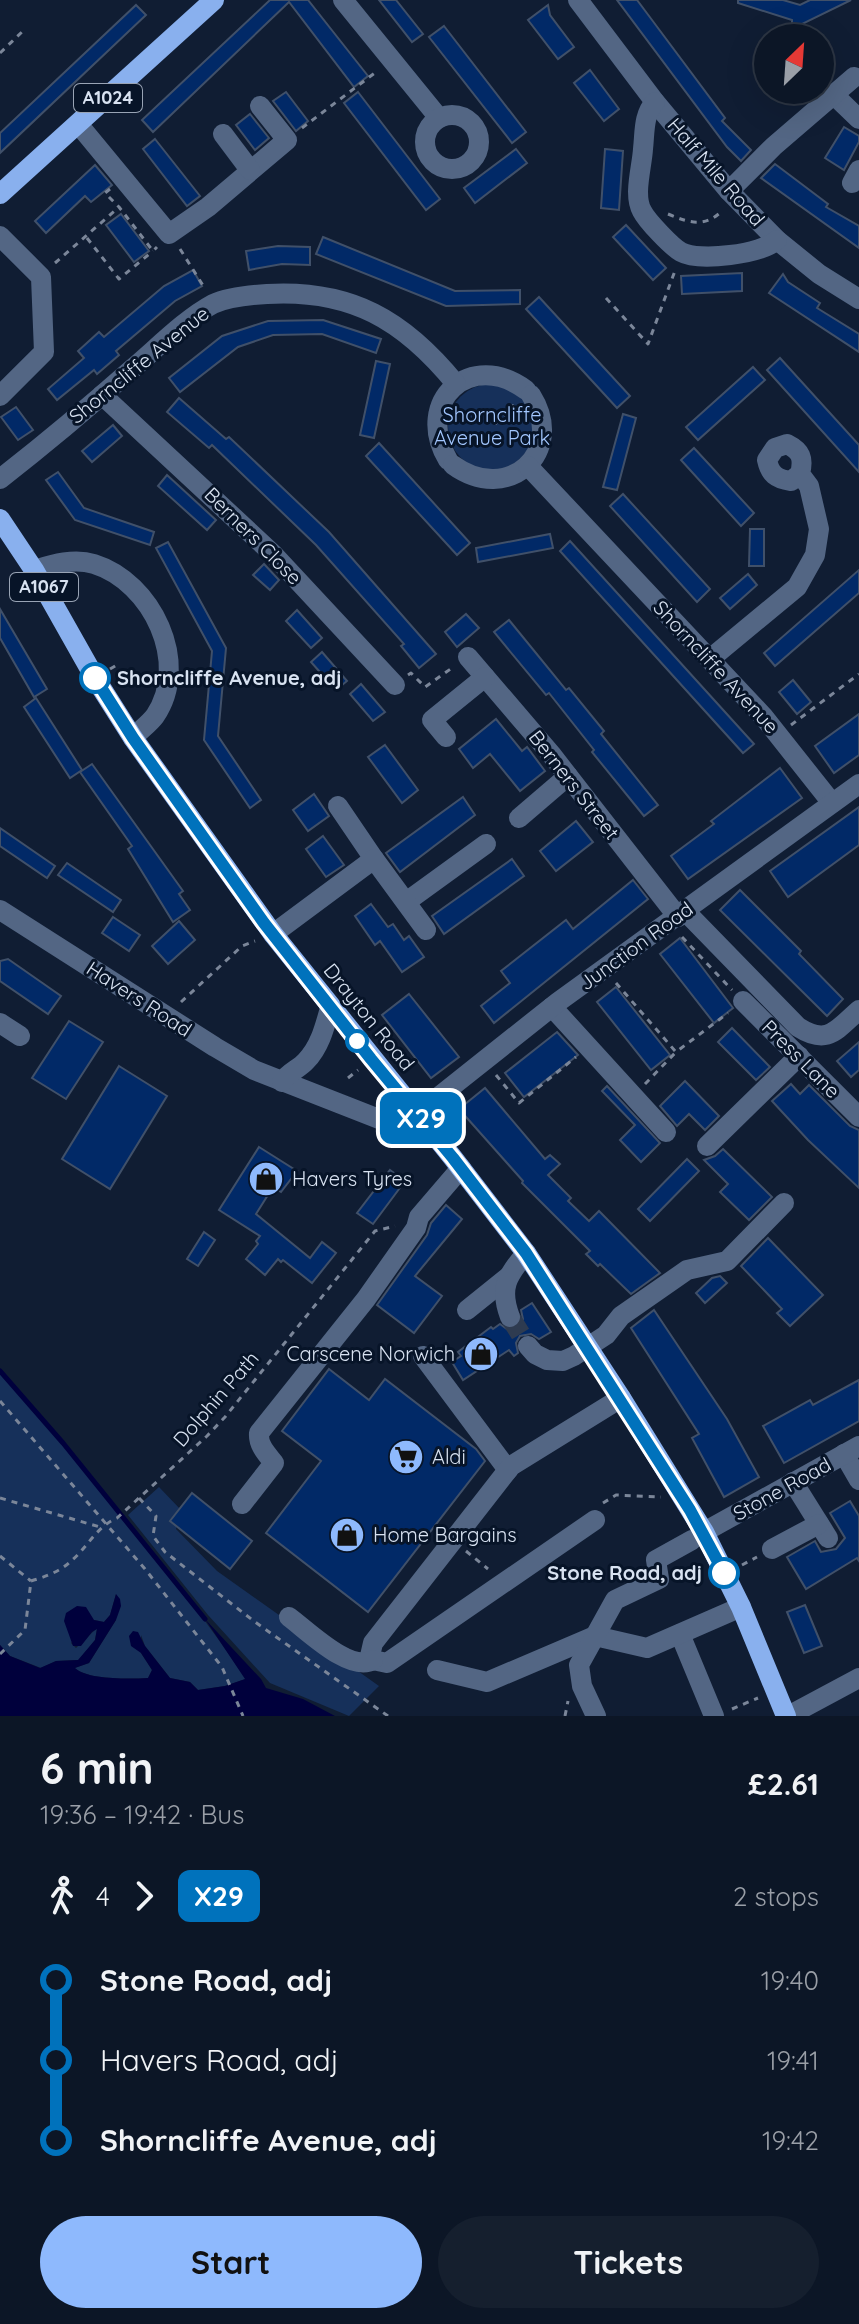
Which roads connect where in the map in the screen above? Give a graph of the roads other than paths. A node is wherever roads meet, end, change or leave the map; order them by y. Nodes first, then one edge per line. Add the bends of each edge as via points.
1 (214, 0) edge
2 (343, 0) edge
3 (578, 0) edge
4 (854, 77) dead end
5 (834, 95) joint
6 (655, 102) junction
7 (824, 104) edge
8 (260, 106) dead end
9 (439, 118) dead end
10 (859, 119) edge
11 (79, 125) junction
12 (223, 134) dead end
13 (250, 170) junction
14 (0, 194) edge
15 (727, 199) junction
16 (0, 236) edge
17 (777, 240) junction
18 (859, 299) edge
19 (456, 384) junction
20 (102, 395) junction
21 (0, 396) edge
22 (528, 466) junction
23 (800, 474) dead end
24 (0, 479) edge
25 (0, 519) edge
26 (34, 570) junction
27 (468, 657) road end
28 (710, 659) junction
29 (485, 677) junction
30 (395, 685) road end
31 (446, 737) dead end
32 (133, 738) junction
33 (568, 776) junction
34 (859, 784) edge
35 (832, 803) junction
36 (338, 806) dead end
37 (519, 818) dead end
38 (486, 844) dead end
39 (374, 859) junction
40 (406, 902) junction
41 (0, 910) edge
42 (677, 917) junction
43 (426, 930) dead end
44 (273, 934) junction
45 (743, 1001) road end
46 (552, 1007) junction
47 (330, 1008) junction
48 (859, 1010) edge
49 (0, 1023) edge
50 (20, 1036) dead end
51 (799, 1056) junction
52 (282, 1082) junction
53 (414, 1110) junction
54 (859, 1117) edge
55 (666, 1132) dead end
56 (707, 1146) dead end
57 (461, 1168) junction
58 (784, 1203) dead end
59 (526, 1253) junction
60 (508, 1277) junction
61 (467, 1310) dead end
62 (510, 1317) tunnel mouth
63 (528, 1346) tunnel mouth
64 (587, 1347) junction
65 (423, 1356) dead end
66 (621, 1398) junction
67 (851, 1450) edge
68 (508, 1470) junction
69 (859, 1480) edge
70 (793, 1482) junction
71 (242, 1504) dead end
72 (596, 1514) road end
73 (698, 1536) junction
74 (772, 1549) dead end
75 (741, 1607) junction
76 (289, 1617) dead end
77 (680, 1634) junction
78 (595, 1636) junction
79 (373, 1660) junction
80 (437, 1670) dead end
81 (859, 1678) edge
82 (720, 1714) edge
83 (596, 1716) edge
84 (787, 1716) edge

1 - 11 main road, A1024
2 - 9 street
3 - 6 street, Half Mile Road
4 - 5 street
5 - 10 street
6 - 15 street, Half Mile Road
6 - 17 street, Half Mile Road via 646,116 641,211 682,253 694,257 742,254
7 - 15 street via 758,161
8 - 13 street via 287,140
11 - 13 street via 169,234
11 - 14 main road, A1024
12 - 13 street
15 - 17 street, Half Mile Road
16 - 21 street via 41,277 44,352
17 - 18 street, Half Mile Road
19 - 20 street, Shorncliffe Avenue via 419,343 385,319 347,301 299,292 214,304
19 - 22 street via 469,377 499,375 528,392 543,431
19 - 22 street via 444,397 436,420 439,445 451,463 482,480 499,480
20 - 24 street, Shorncliffe Avenue
20 - 30 street, Berners Close via 273,554
22 - 28 street, Shorncliffe Avenue
23 - 28 street via 809,486 819,529 815,555 797,587
25 - 26 main road, Drayton Road / A1067
26 - 32 main road, Drayton Road / A1067
26 - 32 street via 65,561 92,564 116,573 154,613 168,656 165,689 155,715
27 - 29 street, Berners Street
28 - 35 street, Shorncliffe Avenue
29 - 31 street via 432,720
29 - 33 street, Berners Street
32 - 44 main road, Drayton Road / A1067
33 - 37 street
33 - 42 street, Berners Street
34 - 35 street, Junction Road
35 - 42 street, Junction Road
36 - 39 street
38 - 40 street
39 - 40 street
39 - 44 street
40 - 43 street
41 - 52 street, Havers Road via 215,1047
42 - 46 street, Junction Road
42 - 48 street, Berners Street via 806,1032 828,1036
44 - 47 main road, Drayton Road / A1067
45 - 51 street, Press Lane
46 - 53 street, Junction Road
46 - 55 street
47 - 52 street via 307,1060
47 - 53 main road, Drayton Road / A1067
49 - 50 street
51 - 54 street, Press Lane
51 - 56 street
52 - 53 street, Havers Road via 379,1119 389,1121
53 - 57 main road, Drayton Road / A1067
57 - 59 main road, Drayton Road / A1067
57 - 71 street via 259,1433 262,1448 274,1463
58 - 64 street via 727,1261 687,1270
59 - 60 street
59 - 64 main road, Drayton Road / A1067
60 - 61 street
60 - 62 street via 503,1294
63 - 64 street via 547,1360 563,1361
64 - 66 main road, Drayton Road / A1067
65 - 68 street
66 - 68 street
66 - 73 main road, Drayton Road / A1067
67 - 69 street
67 - 70 street, Stone Road
68 - 79 street via 373,1643
70 - 73 street, Stone Road
70 - 74 street via 823,1531
72 - 79 street via 387,1663
73 - 75 main road, Drayton Road / A1067
73 - 78 street, Stone Road via 656,1560 659,1579 615,1600
75 - 77 street
75 - 84 main road, Drayton Road / A1067
76 - 79 street via 343,1657 363,1664
77 - 78 street via 647,1648
77 - 82 street
78 - 80 street via 487,1682 461,1666
78 - 83 street via 579,1665
81 - 84 street

